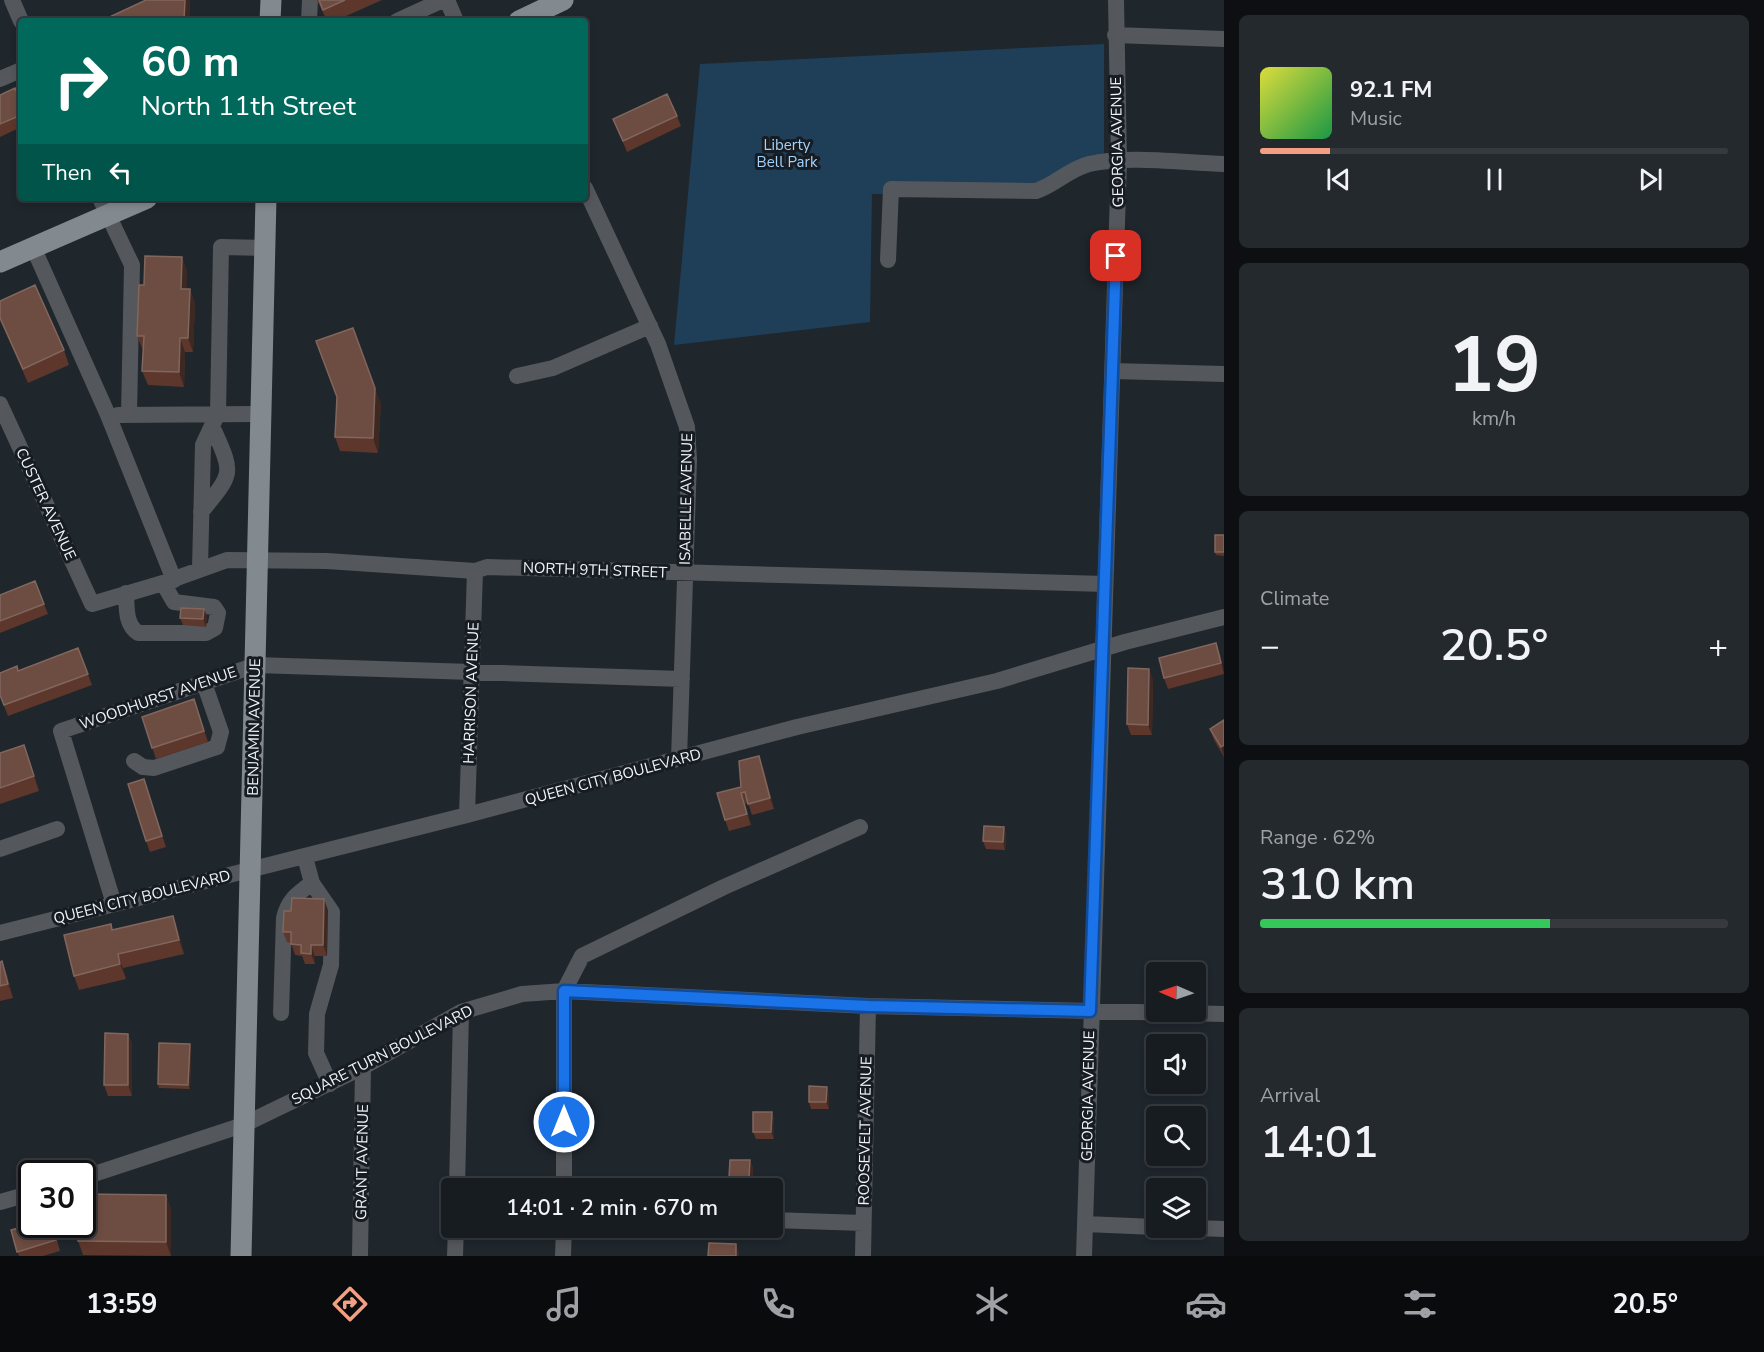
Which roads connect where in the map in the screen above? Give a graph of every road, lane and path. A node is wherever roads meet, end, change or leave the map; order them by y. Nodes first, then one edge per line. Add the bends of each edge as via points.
1 (12, 0) edge
2 (271, 0) edge
3 (310, 0) edge
4 (445, 0) edge
5 (563, 0) edge
6 (1116, 0) edge
7 (20, 18) edge
8 (270, 18) edge
9 (309, 18) edge
10 (404, 18) edge
11 (454, 18) edge
12 (525, 18) edge
13 (1115, 35) junction
14 (1224, 39) edge
15 (18, 71) edge
16 (0, 79) edge
17 (1119, 161) junction
18 (1224, 165) edge
19 (588, 194) edge
20 (131, 201) edge
21 (266, 201) edge
22 (104, 206) edge
23 (33, 247) junction
24 (265, 248) junction
25 (888, 260) dead end
26 (0, 262) edge
27 (650, 326) junction
28 (1113, 371) junction
29 (1224, 374) edge
30 (517, 376) dead end
31 (0, 404) edge
32 (261, 414) junction
33 (108, 415) junction
34 (129, 415) junction
35 (215, 419) junction
36 (201, 512) junction
37 (256, 560) junction
38 (200, 568) junction
39 (476, 571) junction
40 (685, 572) junction
41 (169, 582) junction
42 (1105, 584) junction
43 (126, 593) junction
44 (92, 604) joint
45 (1224, 617) edge
46 (1103, 649) junction
47 (256, 665) junction
48 (472, 670) junction
49 (682, 680) junction
50 (204, 683) junction
51 (679, 759) junction
52 (135, 761) dead end
53 (467, 816) junction
54 (861, 827) dead end
55 (57, 829) dead end
56 (0, 849) edge
57 (305, 857) junction
58 (251, 869) junction
59 (312, 883) junction
60 (114, 904) junction
61 (0, 933) edge
62 (564, 991) junction
63 (868, 1006) junction
64 (1090, 1011) junction
65 (461, 1012) junction
66 (281, 1013) dead end
67 (1224, 1014) edge
68 (363, 1068) junction
69 (330, 1084) junction
70 (243, 1125) junction
71 (96, 1173) edge
72 (457, 1178) edge
73 (564, 1178) edge
74 (18, 1197) edge
75 (0, 1202) edge
76 (783, 1220) edge
77 (863, 1223) junction
78 (1085, 1224) junction
79 (1146, 1227) edge
80 (1206, 1228) edge
81 (1224, 1229) edge
82 (456, 1238) edge
83 (564, 1238) edge
84 (241, 1256) edge
85 (360, 1256) edge
86 (455, 1256) edge
87 (563, 1256) edge
88 (863, 1256) edge
89 (1084, 1256) edge

1 - 7 street
2 - 8 main road
3 - 9 street
4 - 10 street
4 - 11 street
5 - 12 main road
6 - 13 street, GEORGIA AVENUE
13 - 14 street
13 - 17 street, GEORGIA AVENUE
15 - 16 street
17 - 18 street
17 - 25 street via 1080,167 1036,191 891,189
17 - 28 street, GEORGIA AVENUE
19 - 27 street, ISABELLE AVENUE
20 - 22 main road
21 - 24 main road, BENJAMIN AVENUE
22 - 23 main road
22 - 34 street via 132,265
23 - 26 main road
23 - 33 street
24 - 32 main road, BENJAMIN AVENUE
24 - 35 street via 221,247
27 - 30 street via 553,368
27 - 40 street, ISABELLE AVENUE via 687,427
28 - 29 street
28 - 42 street, GEORGIA AVENUE
31 - 44 street, CUSTER AVENUE
32 - 35 street
32 - 37 main road, BENJAMIN AVENUE
33 - 34 street
33 - 41 street
34 - 35 street
35 - 36 street via 203,445
35 - 36 street via 228,462 227,481
36 - 38 street
37 - 38 street, NORTH 9TH STREET via 227,560
37 - 39 street, NORTH 9TH STREET
37 - 47 main road, BENJAMIN AVENUE
38 - 41 street, NORTH 9TH STREET
39 - 40 street, NORTH 9TH STREET via 488,567
39 - 48 street, HARRISON AVENUE
40 - 42 street, NORTH 9TH STREET
40 - 49 street, ISABELLE AVENUE
41 - 43 street, NORTH 9TH STREET
41 - 43 street via 174,602 214,607 218,613 215,628 206,633 138,633 128,619
42 - 46 street, GEORGIA AVENUE
43 - 44 street, NORTH 9TH STREET
45 - 46 street, QUEEN CITY BOULEVARD
46 - 51 street, QUEEN CITY BOULEVARD via 997,681
46 - 64 street, GEORGIA AVENUE
47 - 48 street
47 - 50 street, WOODHURST AVENUE
47 - 58 main road, BENJAMIN AVENUE
48 - 49 street
48 - 53 street, HARRISON AVENUE
49 - 51 street, ISABELLE AVENUE
50 - 52 street via 221,732 218,747 154,768
50 - 60 street, WOODHURST AVENUE via 61,731
51 - 53 street, QUEEN CITY BOULEVARD
53 - 57 street, QUEEN CITY BOULEVARD
54 - 62 street via 724,886 582,956
55 - 56 street
57 - 58 street, QUEEN CITY BOULEVARD
57 - 59 street
58 - 60 street, QUEEN CITY BOULEVARD
58 - 70 main road, BENJAMIN AVENUE
59 - 66 street via 287,904
59 - 69 street via 332,912 331,965 317,1014 316,1053
60 - 61 street, QUEEN CITY BOULEVARD
62 - 63 street, SQUARE TURN BOULEVARD
62 - 65 street, SQUARE TURN BOULEVARD via 522,994
62 - 73 street
63 - 64 street, SQUARE TURN BOULEVARD
63 - 77 street, ROOSEVELT AVENUE
64 - 67 street, SQUARE TURN BOULEVARD
64 - 78 street, GEORGIA AVENUE
65 - 68 street, SQUARE TURN BOULEVARD
65 - 72 street
68 - 69 street, SQUARE TURN BOULEVARD
68 - 85 street, GRANT AVENUE
69 - 70 street, SQUARE TURN BOULEVARD
70 - 71 street, SQUARE TURN BOULEVARD
70 - 84 main road, BENJAMIN AVENUE
74 - 75 street
76 - 77 street
77 - 88 street, ROOSEVELT AVENUE
78 - 79 street
78 - 89 street, GEORGIA AVENUE
80 - 81 street
82 - 86 street
83 - 87 street

